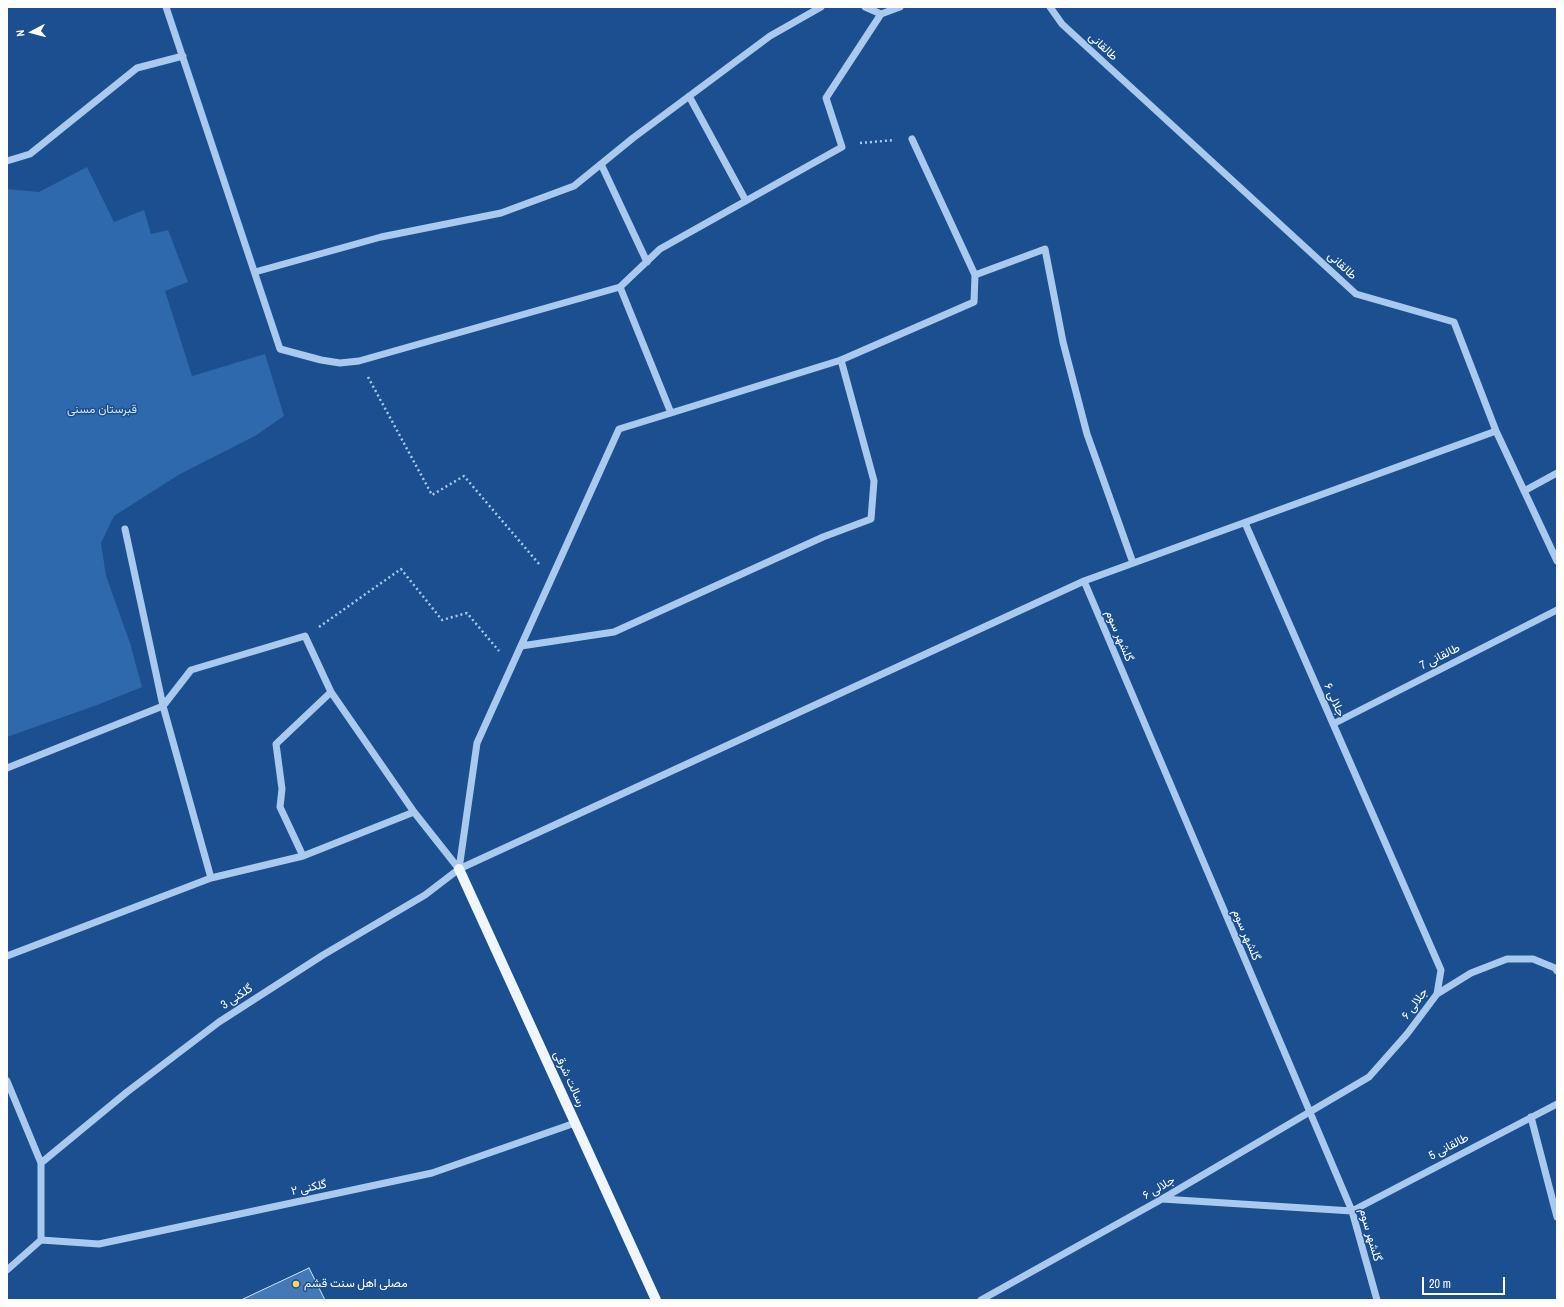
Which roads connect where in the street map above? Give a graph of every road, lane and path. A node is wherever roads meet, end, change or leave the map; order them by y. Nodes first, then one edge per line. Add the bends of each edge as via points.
1 (166, 7) edge
2 (821, 7) edge
3 (865, 7) edge
4 (900, 7) edge
5 (1050, 7) edge
6 (882, 14) junction
7 (183, 56) junction
8 (689, 96) junction
9 (912, 139) joint
10 (841, 145) junction
11 (7, 161) edge
12 (602, 164) junction
13 (746, 201) junction
14 (647, 262) junction
15 (255, 272) junction
16 (975, 275) junction
17 (620, 287) junction
18 (841, 360) junction
19 (360, 361) junction
20 (671, 413) junction
21 (1496, 431) junction
22 (1557, 473) edge
23 (1524, 491) junction
24 (1244, 523) junction
25 (125, 528) dead end
26 (1557, 561) edge
27 (1133, 563) junction
28 (552, 579) junction
29 (1084, 581) junction
30 (1557, 610) edge
31 (305, 636) junction
32 (521, 646) junction
33 (512, 666) junction
34 (331, 692) junction
35 (163, 706) junction
36 (1333, 724) junction
37 (7, 768) edge
38 (414, 812) junction
39 (303, 856) junction
40 (459, 869) junction
41 (211, 878) junction
42 (7, 956) edge
43 (1557, 971) edge
44 (1437, 994) junction
45 (7, 1081) edge
46 (1557, 1104) edge
47 (1310, 1113) junction
48 (1531, 1117) junction
49 (575, 1123) junction
50 (42, 1163) junction
51 (1162, 1199) junction
52 (1352, 1211) junction
53 (1557, 1217) edge
54 (41, 1240) junction
55 (7, 1270) edge
56 (656, 1300) edge
57 (981, 1300) edge
58 (1377, 1300) edge

1 - 7 street
2 - 8 street via 770,36
3 - 6 street
4 - 6 street
5 - 21 street, طالقانی via 1062,24 1356,294 1454,322
6 - 10 street via 826,98
7 - 11 street via 137,68 30,154
7 - 15 street
8 - 12 street
8 - 13 street
9 - 10 path
9 - 16 street
10 - 13 street via 842,148
12 - 14 street
12 - 15 street via 574,186 501,213 381,237
13 - 14 street via 660,249
14 - 17 street
15 - 19 street via 280,349 340,363
16 - 18 street via 974,302
16 - 27 street via 1045,249 1063,342 1087,434
17 - 19 street
17 - 20 street
18 - 20 street
18 - 32 street via 874,481 871,519 823,537 614,632
19 - 28 path via 432,495 464,476
20 - 28 street via 619,429
21 - 23 street, طالقانی
21 - 24 street, گلکنی 3
22 - 23 street
23 - 26 street, طالقانی
24 - 27 street, گلکنی 3
24 - 36 street, جلالی ۶
25 - 35 street
27 - 29 street, گلکنی 3
28 - 32 street
29 - 40 street, گلکنی 3
29 - 47 street, گلشهر سوم
30 - 36 street, طالقانی 7
31 - 33 path via 401,569 442,620 467,613
31 - 34 street
31 - 35 street via 191,670
32 - 33 street
33 - 40 street via 477,743
34 - 38 street
34 - 39 street via 276,744 282,789 280,807
35 - 37 street
35 - 41 street
36 - 44 street, جلالی ۶ via 1441,970
38 - 39 street
38 - 40 street
39 - 41 street
40 - 49 main road, رسالت شرقی
40 - 50 street, گلکنی 3 via 425,895 323,955 219,1022 127,1092
41 - 42 street
43 - 44 street via 1533,959 1507,959 1471,973
44 - 47 street, جلالی ۶ via 1407,1034 1369,1077
45 - 50 street
46 - 48 street, طالقانی 5
47 - 51 street, جلالی ۶
47 - 52 street, گلشهر سوم
48 - 52 street, طالقانی 5
48 - 53 street
49 - 54 street, گلکنی ۲ via 432,1173 99,1244
49 - 56 main road, رسالت شرقی
50 - 54 street
51 - 52 street
51 - 57 street, جلالی ۶
52 - 58 street, گلشهر سوم
54 - 55 street

